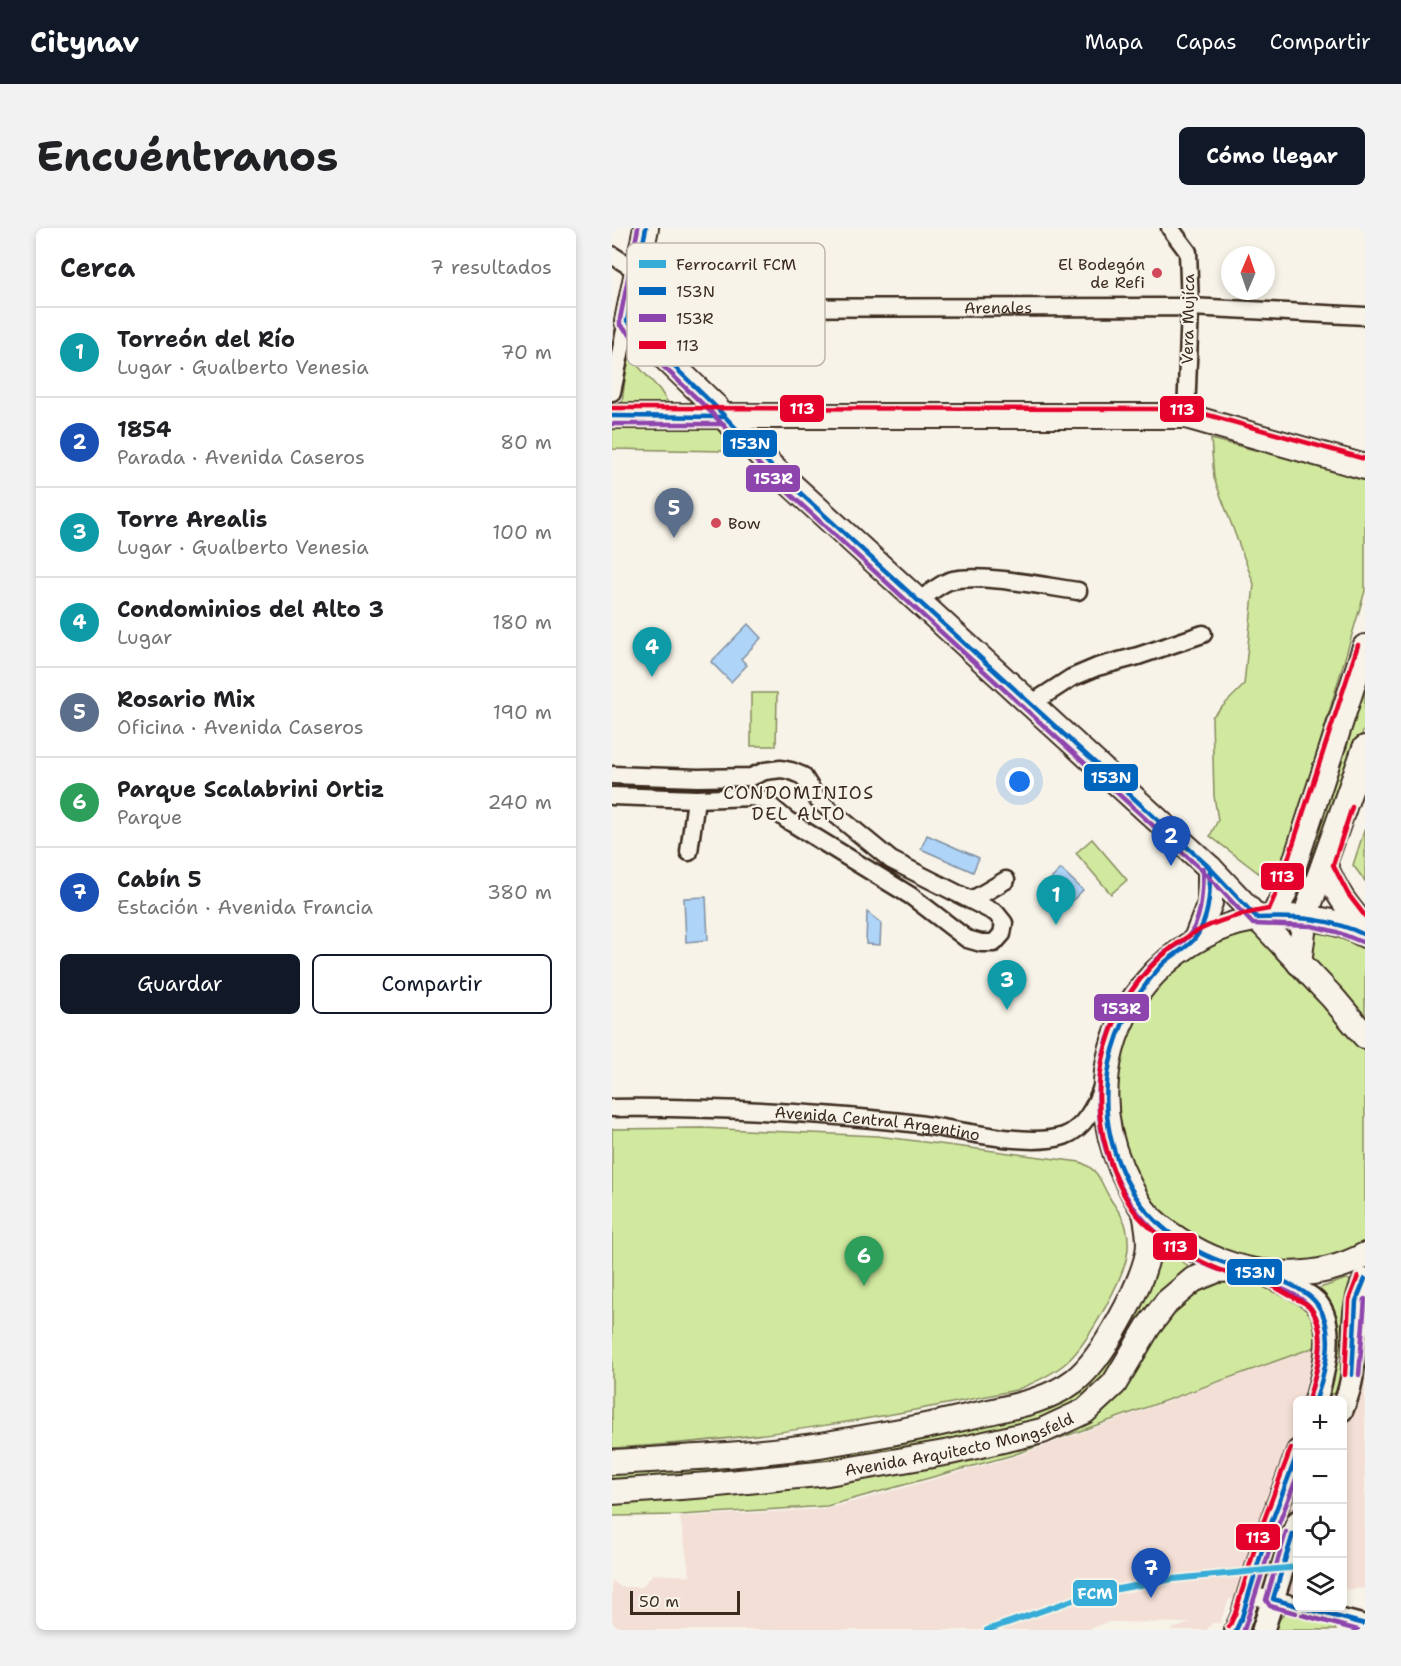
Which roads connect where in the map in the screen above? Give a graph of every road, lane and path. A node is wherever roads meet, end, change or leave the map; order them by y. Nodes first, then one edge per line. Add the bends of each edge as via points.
1 (646, 228) edge
2 (1170, 228) edge
3 (643, 243) edge
4 (612, 255) edge
5 (627, 265) edge
6 (1190, 307) junction
7 (825, 312) edge
8 (1365, 315) edge
9 (627, 324) edge
10 (677, 366) edge
11 (612, 392) edge
12 (720, 412) junction
13 (612, 416) edge
14 (1186, 416) junction
15 (1365, 467) edge
16 (1078, 591) dead end
17 (918, 601) junction
18 (1203, 634) dead end
19 (1365, 647) edge
20 (1031, 704) junction
21 (1365, 748) edge
22 (612, 775) edge
23 (751, 777) junction
24 (612, 796) edge
25 (753, 797) junction
26 (696, 799) junction
27 (689, 852) dead end
28 (1325, 865) junction
29 (1210, 868) junction
30 (1006, 880) dead end
31 (972, 900) junction
32 (1265, 917) junction
33 (1305, 917) junction
34 (1365, 927) edge
35 (1365, 935) edge
36 (1196, 939) junction
37 (1299, 963) junction
38 (1365, 1036) edge
39 (1106, 1075) junction
40 (612, 1108) edge
41 (1145, 1212) junction
42 (1365, 1255) edge
43 (1252, 1271) junction
44 (1365, 1279) edge
45 (1317, 1396) edge
46 (1347, 1397) edge
47 (612, 1462) edge
48 (1293, 1464) edge
49 (612, 1492) edge
50 (1293, 1537) edge
51 (1248, 1596) junction
52 (1273, 1599) junction
53 (1293, 1605) edge
54 (1316, 1612) edge
55 (1353, 1624) edge
56 (1236, 1630) edge
57 (1263, 1630) edge

1 - 3 main road
2 - 6 street, Vera Mujíca via 1188,252
4 - 5 street
6 - 7 street, Arenales
6 - 8 street, Arenales
6 - 14 street, Vera Mujíca
9 - 11 street
10 - 12 main road
12 - 13 main road
12 - 14 main road
12 - 17 main road via 773,468
14 - 15 main road
16 - 17 street via 960,578
17 - 20 main road
18 - 20 street via 1096,667
19 - 32 main road via 1287,887
20 - 29 main road
21 - 28 main road
22 - 23 street
23 - 25 street via 758,790
23 - 31 street via 781,769 803,776 818,800 891,860
24 - 26 street
25 - 26 street
25 - 31 street via 911,896 967,939 994,943 1002,934 1004,923 996,913
26 - 27 street
28 - 33 main road
28 - 34 main road via 1335,890
29 - 32 main road
29 - 36 main road via 1210,903
30 - 31 street
32 - 33 main road
32 - 36 main road via 1222,927
32 - 37 main road
33 - 35 main road
33 - 37 main road
36 - 39 main road via 1163,963 1136,994 1117,1031
37 - 38 main road
39 - 40 street, Avenida Central Argentino via 1092,1110 1081,1124 1066,1136 1036,1140 904,1122 704,1108
39 - 41 main road via 1105,1108 1112,1146
41 - 43 main road via 1201,1254
41 - 47 main road, Avenida Arquitecto Mongsfeld via 1148,1252 1123,1314 1075,1381 1039,1400 819,1445
42 - 43 main road via 1325,1270 1294,1274
43 - 45 street via 1313,1299 1323,1314 1326,1363
43 - 49 main road, Avenida Arquitecto Mongsfeld via 1217,1270 1193,1280 1167,1302 1114,1384 1085,1411 1042,1431 828,1473
44 - 46 street via 1356,1301 1353,1371
48 - 51 street
50 - 52 street
51 - 52 street
51 - 56 street
52 - 53 street
52 - 57 street
54 - 55 street

